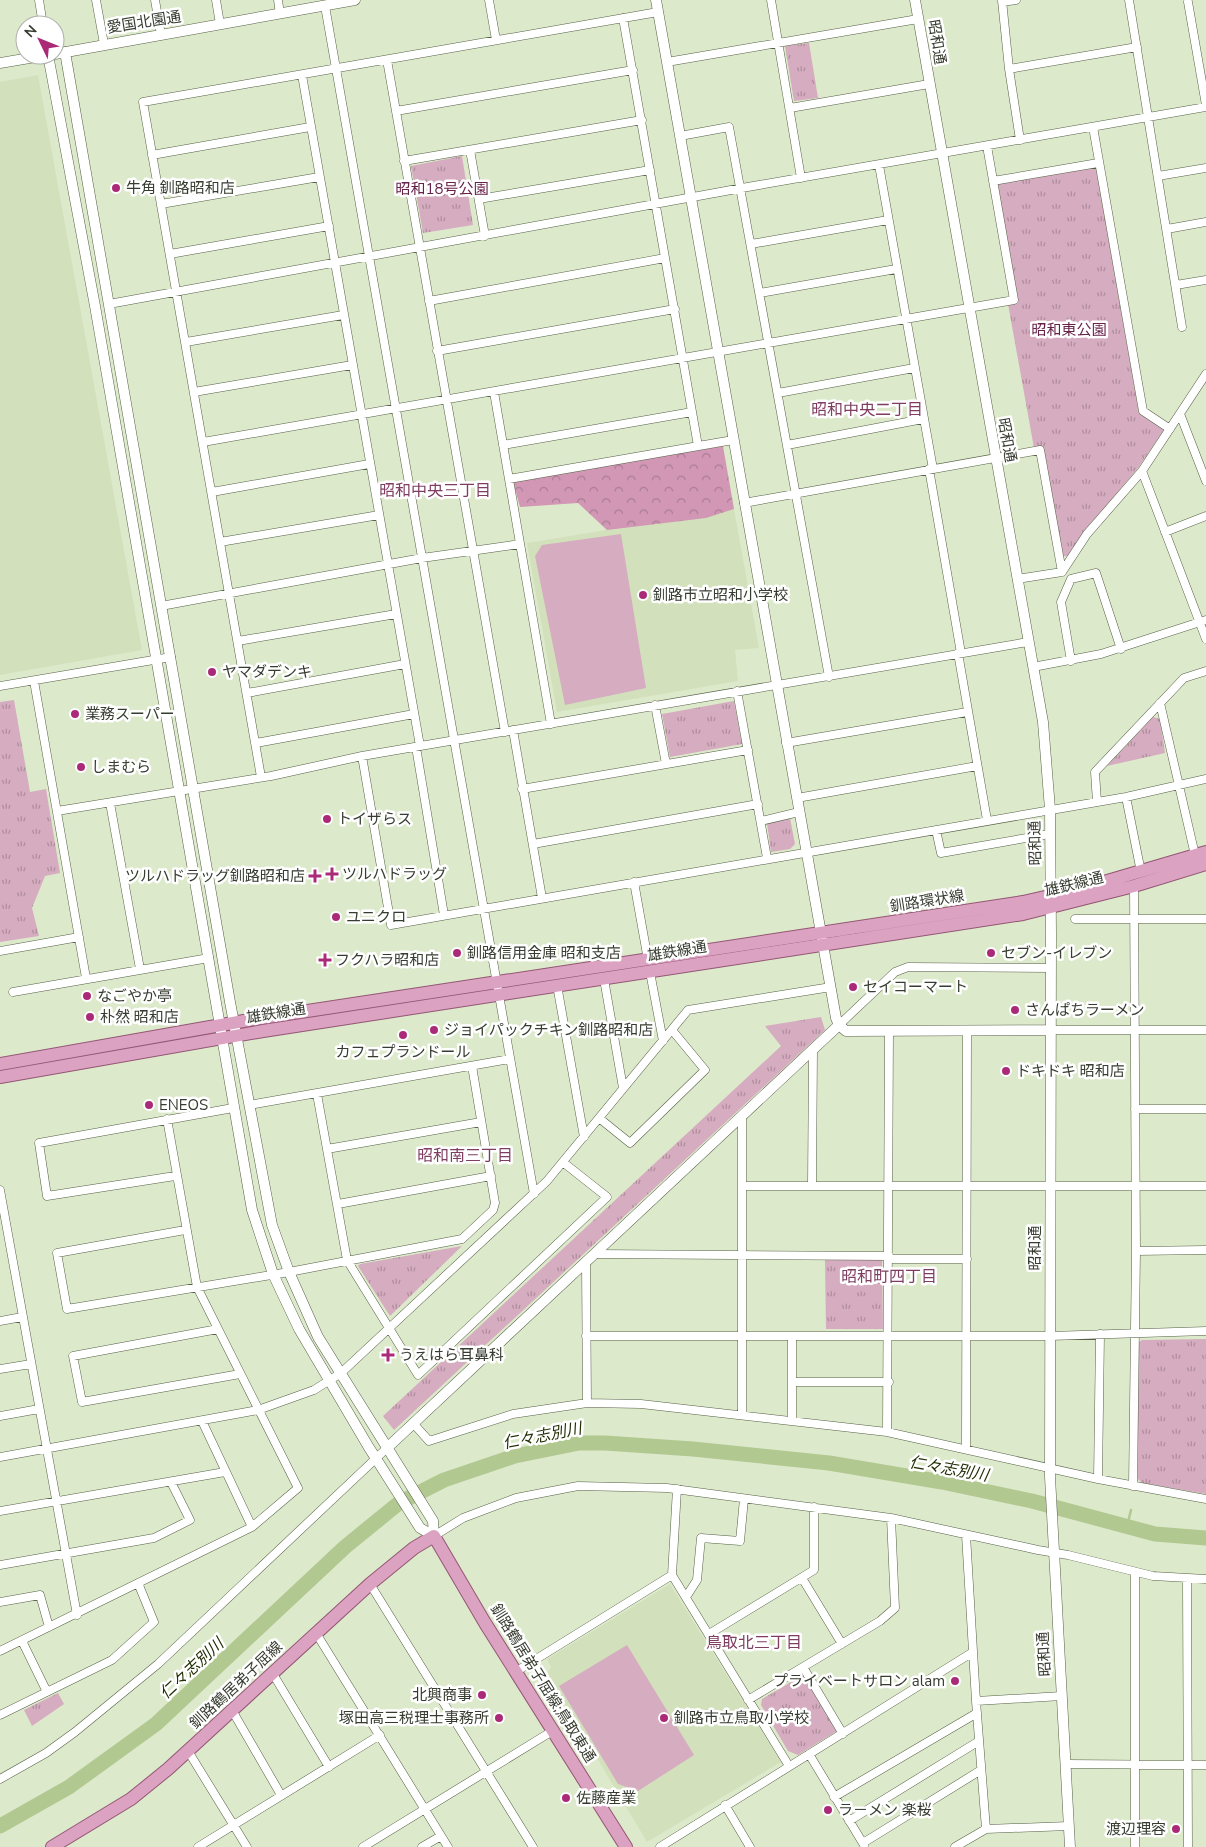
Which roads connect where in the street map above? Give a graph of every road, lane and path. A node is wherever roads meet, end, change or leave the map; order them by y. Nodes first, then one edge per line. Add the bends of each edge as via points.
1 (39, 0) edge
2 (96, 0) edge
3 (155, 0) edge
4 (216, 0) edge
5 (278, 0) edge
6 (356, 0) edge
7 (489, 0) edge
8 (656, 0) edge
9 (771, 0) edge
10 (915, 0) edge
11 (1016, 0) edge
12 (1129, 0) edge
13 (1002, 1) edge
14 (339, 2) edge
15 (1188, 2) dead end
16 (325, 6) junction
17 (658, 12) junction
18 (280, 14) junction
19 (41, 15) edge
20 (623, 18) junction
21 (918, 19) junction
22 (220, 24) junction
23 (161, 36) junction
24 (496, 40) junction
25 (778, 43) junction
26 (104, 44) junction
27 (1137, 47) junction
28 (65, 52) edge
29 (15, 60) edge
30 (387, 60) junction
31 (667, 62) junction
32 (0, 63) edge
33 (50, 65) edge
34 (62, 65) edge
35 (336, 68) junction
36 (1009, 69) junction
37 (633, 70) junction
38 (302, 75) junction
39 (929, 84) junction
40 (1206, 106) edge
41 (790, 108) junction
42 (396, 111) junction
43 (1149, 117) junction
44 (642, 120) junction
45 (310, 127) junction
46 (1093, 127) junction
47 (680, 136) junction
48 (1020, 140) junction
49 (987, 146) junction
50 (470, 150) junction
51 (940, 154) junction
52 (152, 155) junction
53 (404, 161) junction
54 (1098, 163) junction
55 (878, 165) junction
56 (1206, 168) edge
57 (650, 170) junction
58 (1158, 176) junction
59 (319, 177) junction
60 (802, 178) junction
61 (993, 180) junction
62 (742, 188) junction
63 (692, 198) junction
64 (479, 199) junction
65 (161, 204) junction
66 (657, 205) junction
67 (888, 220) junction
68 (1206, 222) edge
69 (329, 226) junction
70 (1167, 230) junction
71 (485, 236) junction
72 (751, 244) junction
73 (420, 248) junction
74 (170, 254) junction
75 (369, 257) junction
76 (666, 258) junction
77 (334, 262) junction
78 (896, 269) junction
79 (1206, 280) edge
80 (1176, 285) junction
81 (175, 291) junction
82 (760, 293) junction
83 (429, 301) junction
84 (109, 304) junction
85 (969, 307) junction
86 (675, 309) junction
87 (343, 315) junction
88 (906, 320) junction
89 (1182, 327) dead end
90 (186, 342) junction
91 (769, 344) junction
92 (438, 350) junction
93 (718, 352) junction
94 (683, 359) junction
95 (352, 365) junction
96 (914, 368) junction
97 (1206, 374) edge
98 (194, 392) junction
99 (494, 392) junction
100 (778, 393) junction
101 (446, 401) junction
102 (396, 409) junction
103 (692, 412) junction
104 (362, 414) junction
105 (1180, 414) junction
106 (923, 419) junction
107 (1170, 429) junction
108 (733, 440) junction
109 (203, 442) junction
110 (503, 445) junction
111 (787, 445) junction
112 (698, 446) junction
113 (995, 457) junction
114 (369, 464) junction
115 (931, 469) junction
116 (1142, 471) junction
117 (509, 479) junction
118 (1206, 481) edge
119 (212, 492) junction
120 (795, 494) junction
121 (744, 503) junction
122 (379, 515) junction
123 (1206, 516) edge
124 (1165, 532) junction
125 (220, 542) junction
126 (520, 544) junction
127 (472, 551) junction
128 (422, 558) junction
129 (388, 564) junction
130 (1062, 572) junction
131 (1017, 579) junction
132 (229, 592) junction
133 (161, 606) junction
134 (396, 614) junction
135 (1203, 621) edge
136 (1206, 638) edge
137 (238, 641) junction
138 (1028, 642) junction
139 (1121, 649) junction
140 (959, 653) junction
141 (171, 657) junction
142 (156, 659) junction
143 (1070, 661) junction
144 (405, 664) junction
145 (1033, 667) junction
146 (1206, 671) edge
147 (829, 677) junction
148 (34, 681) junction
149 (776, 684) junction
150 (0, 686) edge
151 (737, 691) junction
152 (247, 693) junction
153 (1160, 703) junction
154 (655, 705) junction
155 (968, 712) junction
156 (414, 714) junction
157 (551, 724) junction
158 (509, 731) junction
159 (455, 741) junction
160 (786, 742) junction
161 (256, 743) junction
162 (418, 747) junction
163 (748, 750) junction
164 (362, 756) junction
165 (666, 764) junction
166 (976, 766) junction
167 (261, 778) junction
168 (1206, 779) edge
169 (1178, 785) junction
170 (193, 788) junction
171 (522, 788) junction
172 (178, 790) junction
173 (1126, 797) junction
174 (797, 798) junction
175 (1097, 802) junction
176 (110, 803) junction
177 (758, 804) junction
178 (1050, 810) junction
179 (57, 811) junction
180 (799, 812) junction
181 (987, 820) junction
182 (762, 821) junction
183 (936, 830) junction
184 (1049, 834) junction
185 (533, 844) junction
186 (806, 852) junction
187 (1201, 853) edge
188 (767, 858) junction
189 (1206, 864) edge
190 (1141, 872) junction
191 (634, 882) junction
192 (1134, 886) junction
193 (542, 898) junction
194 (1050, 901) junction
195 (484, 908) junction
196 (444, 915) junction
197 (1075, 919) dead end
198 (1206, 919) edge
199 (1135, 920) junction
200 (79, 937) junction
201 (822, 940) junction
202 (0, 951) edge
203 (208, 958) junction
204 (649, 966) junction
205 (1051, 968) junction
206 (140, 969) junction
207 (86, 978) junction
208 (604, 979) junction
209 (558, 985) junction
210 (831, 987) junction
211 (499, 989) junction
212 (13, 992) dead end
213 (234, 1022) junction
214 (839, 1025) junction
215 (220, 1026) junction
216 (672, 1030) junction
217 (1050, 1030) junction
218 (1134, 1030) junction
219 (1206, 1030) edge
220 (889, 1032) junction
221 (967, 1032) junction
222 (236, 1036) junction
223 (222, 1039) junction
224 (663, 1041) junction
225 (813, 1050) junction
226 (510, 1059) junction
227 (0, 1064) edge
228 (472, 1066) junction
229 (0, 1077) edge
230 (623, 1088) junction
231 (317, 1094) junction
232 (249, 1105) junction
233 (234, 1108) junction
234 (1135, 1109) junction
235 (1206, 1109) edge
236 (742, 1116) junction
237 (599, 1118) junction
238 (167, 1119) junction
239 (481, 1122) junction
240 (584, 1137) junction
241 (327, 1149) junction
242 (564, 1163) junction
243 (175, 1176) junction
244 (491, 1176) junction
245 (1050, 1184) junction
246 (812, 1185) junction
247 (889, 1185) junction
248 (967, 1185) junction
249 (743, 1186) junction
250 (1134, 1186) junction
251 (1206, 1186) edge
252 (0, 1192) edge
253 (534, 1194) junction
254 (338, 1204) junction
255 (185, 1230) junction
256 (1206, 1250) edge
257 (1136, 1251) junction
258 (596, 1254) junction
259 (743, 1256) junction
260 (888, 1258) junction
261 (967, 1258) junction
262 (347, 1260) junction
263 (586, 1263) junction
264 (289, 1272) junction
265 (273, 1274) junction
266 (197, 1287) junction
267 (22, 1317) junction
268 (0, 1321) edge
269 (218, 1329) junction
270 (390, 1330) junction
271 (1206, 1331) edge
272 (1133, 1333) junction
273 (1100, 1334) junction
274 (586, 1336) junction
275 (743, 1336) junction
276 (792, 1336) junction
277 (889, 1336) junction
278 (966, 1336) junction
279 (1050, 1336) junction
280 (31, 1364) junction
281 (0, 1369) edge
282 (341, 1373) junction
283 (240, 1374) junction
284 (329, 1381) junction
285 (792, 1382) junction
286 (889, 1382) junction
287 (587, 1402) junction
288 (39, 1409) junction
289 (258, 1410) junction
290 (742, 1415) junction
291 (0, 1416) edge
292 (202, 1421) junction
293 (792, 1421) junction
294 (413, 1423) junction
295 (887, 1432) junction
296 (46, 1448) junction
297 (387, 1448) junction
298 (966, 1448) junction
299 (0, 1457) edge
300 (376, 1458) junction
301 (225, 1472) junction
302 (1050, 1472) junction
303 (1098, 1479) junction
304 (171, 1482) junction
305 (1133, 1486) junction
306 (677, 1489) junction
307 (744, 1499) junction
308 (1206, 1500) edge
309 (56, 1502) junction
310 (814, 1507) junction
311 (0, 1511) edge
312 (891, 1518) junction
313 (252, 1527) junction
314 (966, 1535) junction
315 (434, 1536) junction
316 (1053, 1548) junction
317 (65, 1554) junction
318 (0, 1565) edge
319 (1135, 1572) junction
320 (672, 1575) junction
321 (802, 1578) junction
322 (1188, 1579) junction
323 (1206, 1580) edge
324 (138, 1584) junction
325 (370, 1584) junction
326 (686, 1597) junction
327 (0, 1602) edge
328 (77, 1615) junction
329 (49, 1627) junction
330 (316, 1633) junction
331 (709, 1634) junction
332 (22, 1641) junction
333 (842, 1644) junction
334 (0, 1651) edge
335 (973, 1652) junction
336 (803, 1667) junction
337 (517, 1671) junction
338 (273, 1674) junction
339 (47, 1692) junction
340 (1062, 1696) junction
341 (748, 1700) junction
342 (976, 1701) junction
343 (232, 1712) junction
344 (977, 1713) junction
345 (0, 1715) edge
346 (554, 1730) junction
347 (843, 1734) junction
348 (380, 1735) junction
349 (979, 1741) junction
350 (188, 1751) junction
351 (809, 1754) junction
352 (1066, 1764) junction
353 (1135, 1765) junction
354 (1188, 1765) junction
355 (1206, 1765) edge
356 (789, 1766) junction
357 (329, 1767) junction
358 (982, 1770) junction
359 (486, 1772) junction
360 (0, 1780) edge
361 (281, 1795) junction
362 (834, 1797) junction
363 (725, 1806) junction
364 (424, 1808) junction
365 (849, 1821) junction
366 (234, 1825) junction
367 (1069, 1826) junction
368 (986, 1829) junction
369 (440, 1836) junction
370 (864, 1845) edge
371 (52, 1847) edge
372 (198, 1847) edge
373 (247, 1847) edge
374 (363, 1847) edge
375 (422, 1847) edge
376 (448, 1847) edge
377 (533, 1847) edge
378 (626, 1847) edge
379 (660, 1847) edge
380 (750, 1847) edge
381 (955, 1847) edge
382 (1070, 1847) edge
383 (1135, 1847) edge
384 (1188, 1847) edge

1 - 19 street
2 - 26 street
3 - 23 street
4 - 22 street
5 - 18 street
6 - 14 street, 愛国北園通
7 - 24 street
8 - 17 street
9 - 25 street
10 - 21 street, 昭和通
11 - 13 street
12 - 27 street
13 - 36 street
14 - 16 street, 愛国北園通
15 - 40 street
16 - 18 street, 愛国北園通
16 - 35 street
17 - 20 street
17 - 31 street
18 - 22 street, 愛国北園通
20 - 24 street
20 - 37 street
21 - 25 street
21 - 39 street, 昭和通
22 - 23 street, 愛国北園通
23 - 26 street, 愛国北園通
24 - 30 street
25 - 31 street
25 - 41 street
26 - 28 street, 愛国北園通
27 - 36 street
27 - 43 street
29 - 32 street
30 - 35 street
30 - 42 street
31 - 47 street
33 - 142 street
34 - 84 street
35 - 38 street
35 - 75 street
36 - 48 street
37 - 42 street
37 - 44 street
38 - 45 street
38 - 52 street via 143,102
39 - 41 street
39 - 51 street, 昭和通
40 - 43 street
41 - 60 street
42 - 53 street
43 - 46 street
43 - 58 street
44 - 50 street
44 - 57 street
45 - 52 street
45 - 59 street
46 - 48 street
46 - 54 street
47 - 62 street via 729,127
47 - 63 street
48 - 49 street
49 - 51 street
49 - 61 street
50 - 53 street
50 - 64 street
51 - 55 street
51 - 85 street, 昭和通
52 - 65 street
53 - 73 street
54 - 61 street
54 - 107 street via 1143,411
55 - 60 street
55 - 67 street
56 - 58 street
57 - 64 street
57 - 66 street
58 - 70 street
59 - 65 street
59 - 69 street
60 - 62 street
61 - 85 street via 1014,300
62 - 63 street
62 - 72 street
63 - 66 street
63 - 93 street
64 - 71 street
65 - 74 street
66 - 71 street
66 - 76 street
67 - 72 street
67 - 78 street
68 - 70 street
69 - 74 street
69 - 77 street
70 - 80 street
71 - 73 street
72 - 82 street
73 - 75 street
73 - 83 street
74 - 81 street
75 - 77 street
75 - 102 street
76 - 83 street
76 - 86 street
77 - 81 street
77 - 87 street
78 - 82 street
78 - 88 street
79 - 80 street
80 - 89 street
81 - 84 street
81 - 90 street
82 - 91 street
83 - 92 street
84 - 133 street
85 - 88 street
85 - 113 street, 昭和通
86 - 92 street
86 - 94 street
87 - 90 street
87 - 95 street
88 - 91 street
88 - 96 street
90 - 98 street
91 - 93 street
91 - 100 street
92 - 101 street
93 - 94 street
93 - 108 street
94 - 99 street
94 - 103 street
95 - 98 street
95 - 104 street
96 - 100 street
96 - 106 street
97 - 105 street
98 - 109 street
99 - 101 street
99 - 110 street
100 - 111 street
101 - 102 street
101 - 127 street
102 - 104 street
102 - 128 street
103 - 110 street
103 - 112 street
104 - 109 street
104 - 114 street
105 - 107 street
105 - 118 street
106 - 111 street
106 - 115 street
107 - 116 street
108 - 112 street
108 - 121 street
109 - 119 street
110 - 117 street
111 - 120 street
112 - 117 street
113 - 115 street
113 - 130 street via 1040,450
113 - 131 street, 昭和通
114 - 119 street
114 - 122 street
115 - 120 street
115 - 140 street
116 - 124 street
116 - 130 street via 1087,534
117 - 126 street
119 - 125 street
120 - 121 street
120 - 147 street
121 - 149 street
122 - 125 street
122 - 129 street
123 - 124 street
124 - 135 street
125 - 132 street
126 - 127 street
126 - 157 street
127 - 128 street
127 - 158 street
128 - 129 street
128 - 159 street
129 - 132 street
129 - 134 street
130 - 131 street
131 - 138 street, 昭和通
132 - 133 street
132 - 137 street
133 - 141 street
134 - 137 street
134 - 144 street
135 - 136 street
135 - 139 street
137 - 152 street
138 - 140 street
138 - 145 street, 昭和通
139 - 143 street
139 - 143 street via 1096,573 1071,579 1062,602
140 - 147 street
140 - 155 street
141 - 142 street
141 - 170 street
142 - 148 street
142 - 172 street
143 - 145 street
144 - 152 street
144 - 156 street
145 - 178 street, 昭和通 via 1043,722
146 - 153 street via 1184,678
147 - 149 street
148 - 150 street
148 - 179 street
149 - 151 street
149 - 160 street
151 - 154 street
151 - 163 street
152 - 161 street
153 - 169 street
153 - 175 street via 1095,772
154 - 157 street
154 - 165 street
155 - 160 street
155 - 166 street
156 - 161 street
156 - 162 street
157 - 158 street
158 - 159 street
158 - 171 street
159 - 162 street
159 - 195 street
160 - 174 street
161 - 167 street
162 - 164 street
162 - 196 street
163 - 165 street
163 - 177 street
164 - 167 street
164 - 196 street via 391,925
165 - 171 street
166 - 174 street
166 - 181 street
167 - 170 street
168 - 169 street
169 - 173 street
169 - 187 street
170 - 172 street
170 - 213 street
171 - 185 street
172 - 176 street
172 - 203 street
173 - 175 street
173 - 190 street
174 - 180 street
175 - 178 street
176 - 179 street
176 - 206 street
177 - 182 street
177 - 185 street
178 - 181 street
178 - 184 street, 昭和通
179 - 200 street
180 - 182 street
180 - 186 street
181 - 183 street
182 - 188 street
183 - 184 street via 941,854
183 - 186 street
184 - 194 street, 昭和通
185 - 193 street
186 - 188 street
186 - 201 street
187 - 190 main road
188 - 191 street
189 - 192 main road, 雄鉄線通
190 - 194 main road
191 - 193 street
191 - 204 street
192 - 194 main road, 雄鉄線通
192 - 199 street
193 - 195 street
194 - 201 main road, 雄鉄線通 via 1023,914
194 - 205 street, 昭和通
195 - 196 street
195 - 211 street
197 - 199 street
198 - 199 street
199 - 218 street
200 - 202 street
200 - 207 street
201 - 204 main road, 雄鉄線通
201 - 210 street
203 - 206 street
203 - 215 street
204 - 208 main road, 雄鉄線通
204 - 211 main road, 雄鉄線通
204 - 224 street
205 - 214 street via 908,967 895,972
205 - 217 street, 昭和通
206 - 207 street
207 - 212 street
208 - 209 main road, 雄鉄線通
208 - 230 street
209 - 211 main road, 雄鉄線通
209 - 240 street
210 - 214 street
210 - 216 street via 688,1010
211 - 213 main road, 雄鉄線通
211 - 222 main road, 雄鉄線通
211 - 226 street
213 - 215 main road, 雄鉄線通
213 - 222 street
214 - 220 street via 846,1032
214 - 225 street
215 - 223 street
215 - 227 main road, 雄鉄線通
216 - 224 street
216 - 237 street via 705,1070 630,1143
217 - 218 street
217 - 221 street
217 - 245 street, 昭和通
218 - 219 street
218 - 234 street
220 - 221 street
220 - 247 street
221 - 248 street
222 - 223 main road, 雄鉄線通
222 - 232 street
223 - 229 main road, 雄鉄線通
223 - 233 street
224 - 230 street
225 - 236 street
225 - 246 street
226 - 228 street
226 - 253 street
228 - 231 street
228 - 239 street
230 - 237 street
231 - 232 street
231 - 241 street
232 - 264 street via 268,1207
233 - 238 street
233 - 265 street via 252,1210
234 - 235 street
234 - 250 street
236 - 249 street
236 - 258 street
237 - 240 street
238 - 243 street
238 - 243 street via 39,1143 47,1196
239 - 241 street
239 - 244 street
240 - 242 street
241 - 254 street
242 - 253 street
242 - 270 street via 607,1197 418,1375
243 - 255 street
244 - 254 street
244 - 262 street via 493,1210 462,1239
245 - 248 street
245 - 250 street
245 - 279 street, 昭和通
246 - 247 street
246 - 249 street
247 - 248 street
247 - 260 street
248 - 261 street
249 - 259 street
250 - 251 street
250 - 257 street
252 - 267 street
253 - 270 street
254 - 262 street
255 - 266 street
255 - 266 street via 57,1253 67,1310
256 - 257 street
257 - 272 street
258 - 259 street
258 - 263 street
259 - 260 street
259 - 275 street
260 - 261 street
260 - 277 street
261 - 278 street
262 - 264 street
262 - 270 street
263 - 274 street
263 - 294 street
264 - 265 street
264 - 282 street via 318,1337
265 - 266 street
265 - 284 street
266 - 269 street
267 - 268 street
267 - 280 street
269 - 283 street
269 - 283 street via 73,1356 82,1402
270 - 282 street
271 - 272 street
272 - 273 street
272 - 305 street
273 - 279 street
273 - 303 street
274 - 275 street
274 - 287 street
275 - 276 street
275 - 290 street
276 - 277 street
276 - 285 street
277 - 278 street
277 - 286 street
278 - 279 street
278 - 298 street
279 - 302 street, 昭和通
280 - 281 street
280 - 288 street
282 - 284 street
282 - 297 street
283 - 289 street
284 - 289 street via 314,1390
284 - 300 street
285 - 286 street
285 - 293 street
286 - 295 street
287 - 290 street via 641,1404
287 - 294 street via 514,1414 429,1441
288 - 291 street
288 - 296 street
289 - 292 street
289 - 313 street via 298,1488
290 - 293 street
292 - 296 street
292 - 301 street
293 - 295 street
294 - 297 street
295 - 298 street
296 - 299 street
296 - 309 street
297 - 300 street
297 - 315 street via 433,1521
298 - 302 street
300 - 315 street via 420,1528
300 - 360 street via 158,1664 75,1732
301 - 304 street
301 - 313 street
302 - 303 street
302 - 316 street, 昭和通
303 - 305 street
304 - 309 street
304 - 317 street via 190,1520 154,1538
305 - 308 street
306 - 307 street
306 - 315 street via 578,1486 525,1496 462,1518
306 - 320 street
307 - 310 street
307 - 326 street via 740,1541 702,1538 697,1580
309 - 311 street
309 - 317 street
310 - 312 street
310 - 321 street via 814,1570
312 - 314 street
312 - 333 street via 894,1608 880,1621
313 - 324 street
314 - 316 street
314 - 335 street
315 - 325 main road, 釧路鶴居弟子屈線
315 - 337 main road, 釧路鶴居弟子屈線;鳥取東通
316 - 319 street
316 - 340 street, 昭和通
317 - 318 street
317 - 328 street
319 - 322 street
319 - 353 street
320 - 326 street
320 - 337 street
321 - 331 street
321 - 333 street
322 - 323 street
322 - 354 street
324 - 328 street
324 - 339 street via 154,1622 112,1660
325 - 330 main road, 釧路鶴居弟子屈線
325 - 359 street
326 - 331 street
327 - 329 street via 40,1595
328 - 329 street
329 - 332 street
330 - 338 main road, 釧路鶴居弟子屈線
330 - 348 street
331 - 341 street
332 - 334 street
332 - 339 street
333 - 336 street
335 - 342 street
335 - 347 street
336 - 341 street
336 - 347 street
337 - 346 main road, 釧路鶴居弟子屈線;鳥取東通
338 - 343 main road, 釧路鶴居弟子屈線
338 - 357 street
339 - 345 street
340 - 342 street
340 - 352 street, 昭和通
341 - 356 street
342 - 344 street
343 - 350 main road, 釧路鶴居弟子屈線
343 - 361 street
344 - 349 street
344 - 362 street
346 - 359 street
346 - 378 main road, 釧路鶴居弟子屈線;鳥取東通
347 - 351 street
348 - 357 street
348 - 364 street
349 - 358 street
349 - 365 street
350 - 366 street
350 - 371 main road, 釧路鶴居弟子屈線 via 130,1799
351 - 356 street
351 - 362 street
352 - 353 street
352 - 367 street, 昭和通
353 - 354 street
353 - 383 street
354 - 355 street
354 - 384 street
356 - 363 street
357 - 361 street
358 - 368 street
358 - 370 street
359 - 364 street
359 - 377 street
361 - 366 street
362 - 365 street
363 - 379 street
363 - 380 street
364 - 369 street
364 - 374 street
365 - 370 street
366 - 372 street
366 - 373 street
367 - 368 street
367 - 382 street, 昭和通
368 - 381 street
369 - 375 street
369 - 376 street

